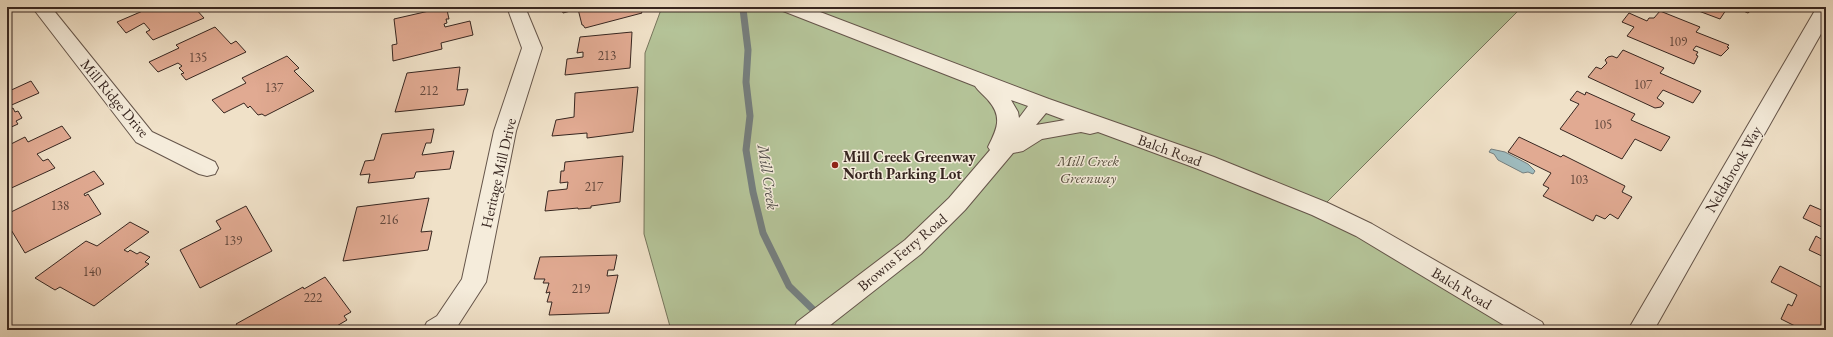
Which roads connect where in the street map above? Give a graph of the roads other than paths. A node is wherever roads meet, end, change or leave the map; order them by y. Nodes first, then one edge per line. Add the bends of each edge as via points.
1 (41, 7) edge
2 (516, 7) edge
3 (790, 7) edge
4 (1826, 8) edge
5 (979, 79) junction
6 (1042, 104) junction
7 (1126, 135) junction
8 (990, 164) junction
9 (207, 168) dead end
10 (436, 330) edge
11 (806, 330) edge
12 (1533, 330) edge
13 (1641, 330) edge

1 - 9 street, Mill Ridge Drive via 144,137
2 - 10 street, Heritage Mill Drive via 532,48 505,131 474,282 446,323
3 - 5 street, Balch Road
4 - 13 street, Neldabrook Way
5 - 6 street, Balch Road
5 - 8 street, Browns Ferry Road via 1000,99 1009,113 1008,130
6 - 7 street, Balch Road
6 - 8 street, Browns Ferry Road
7 - 8 street, Browns Ferry Road via 1080,125 1037,132
7 - 12 street, Balch Road via 1206,163 1320,209 1364,230
8 - 11 street, Browns Ferry Road via 957,204 913,247

